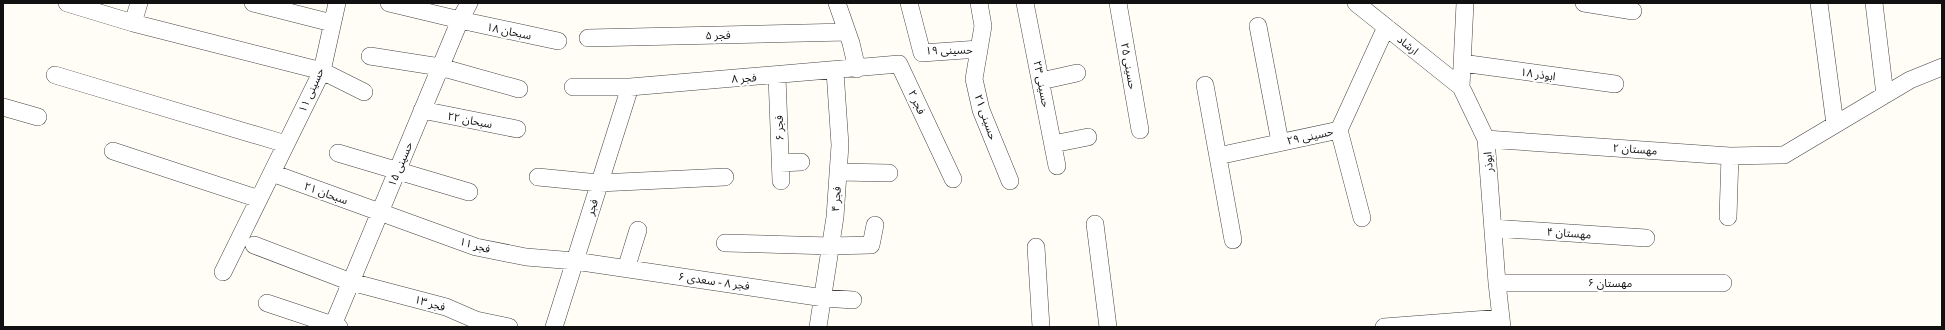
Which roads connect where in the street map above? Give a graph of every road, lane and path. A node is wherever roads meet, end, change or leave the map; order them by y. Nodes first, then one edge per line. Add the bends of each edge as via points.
1 (67, 3) edge
2 (139, 3) edge
3 (253, 3) edge
4 (337, 3) edge
5 (389, 3) edge
6 (469, 3) edge
7 (837, 3) edge
8 (909, 3) edge
9 (979, 3) edge
10 (1025, 3) edge
11 (1118, 3) edge
12 (1356, 3) edge
13 (1465, 3) edge
14 (1584, 3) edge
15 (1819, 3) edge
16 (1874, 3) edge
17 (1633, 11) dead end
18 (460, 20) junction
19 (134, 23) junction
20 (332, 23) junction
21 (1258, 26) dead end
22 (1386, 27) junction
23 (848, 32) junction
24 (588, 38) dead end
25 (558, 41) dead end
26 (979, 49) junction
27 (370, 56) dead end
28 (1462, 63) junction
29 (440, 67) junction
30 (1942, 67) edge
31 (857, 69) junction
32 (322, 71) junction
33 (835, 71) junction
34 (1077, 73) dead end
35 (54, 75) dead end
36 (777, 76) junction
37 (1041, 81) junction
38 (1205, 84) dead end
39 (1615, 84) dead end
40 (573, 87) dead end
41 (630, 87) junction
42 (1461, 87) junction
43 (519, 89) dead end
44 (364, 92) dead end
45 (1885, 95) junction
46 (3, 107) edge
47 (422, 110) junction
48 (38, 117) dead end
49 (1835, 124) junction
50 (517, 129) dead end
51 (1140, 130) dead end
52 (1339, 130) junction
53 (1088, 137) dead end
54 (1486, 139) junction
55 (1280, 142) junction
56 (286, 144) junction
57 (1053, 144) junction
58 (113, 151) dead end
59 (338, 153) dead end
60 (1218, 156) junction
61 (1730, 156) junction
62 (801, 162) dead end
63 (780, 163) junction
64 (1057, 166) dead end
65 (396, 172) junction
66 (838, 172) junction
67 (272, 173) junction
68 (889, 173) dead end
69 (538, 177) dead end
70 (725, 177) dead end
71 (953, 179) dead end
72 (781, 181) dead end
73 (1010, 181) dead end
74 (599, 183) junction
75 (469, 192) dead end
76 (259, 199) junction
77 (380, 212) junction
78 (1728, 217) dead end
79 (1362, 218) dead end
80 (1095, 224) dead end
81 (875, 225) dead end
82 (1493, 228) junction
83 (638, 230) dead end
84 (1646, 238) dead end
85 (1233, 240) dead end
86 (725, 243) dead end
87 (254, 245) dead end
88 (831, 246) junction
89 (1036, 247) dead end
90 (575, 261) junction
91 (626, 269) junction
92 (223, 272) dead end
93 (351, 282) junction
94 (1497, 283) junction
95 (1722, 283) dead end
96 (824, 298) junction
97 (853, 300) dead end
98 (267, 303) dead end
99 (1502, 323) edge
100 (491, 325) edge
101 (336, 326) edge
102 (509, 327) edge
103 (554, 327) edge
104 (818, 327) edge
105 (1042, 327) edge
106 (1108, 327) edge
107 (1384, 327) edge

1 - 19 street
2 - 19 street
3 - 20 street
4 - 20 street, حسینی ۱۱
5 - 18 street, سبحان ۱۸
6 - 18 street, حسینی ۱۵
7 - 23 street
8 - 26 street, حسینی ۱۹ via 922,52
9 - 26 street, حسینی ۲۱ via 983,26
10 - 37 street, حسینی ۲۳
11 - 51 street, حسینی ۲۵
12 - 22 street, ارشاد
13 - 28 street, ابوذر
14 - 17 street
15 - 49 street
16 - 45 street
18 - 25 street, سبحان ۱۸
18 - 29 street, حسینی ۱۵
19 - 32 street
20 - 32 street, حسینی ۱۱
21 - 55 street
22 - 42 street, ارشاد
22 - 52 street, حسینی ۲۹
23 - 24 street, فجر ۵
23 - 31 street
26 - 73 street, حسینی ۲۱ via 974,79 981,110
27 - 29 street
28 - 39 street, ابوذر ۱۸
28 - 42 street, ابوذر
29 - 43 street
29 - 47 street, حسینی ۱۵
30 - 45 street via 1910,80
31 - 33 street, فجر ۸
31 - 71 street, فجر ۲ via 900,64
32 - 44 street
32 - 56 street, حسینی ۱۱
33 - 36 street, فجر ۸
33 - 66 street, فجر ۴ via 840,145
34 - 37 street
35 - 56 street
36 - 41 street, فجر ۸
36 - 63 street, فجر ۶
37 - 57 street, حسینی ۲۳
38 - 60 street
40 - 41 street, فجر ۸
41 - 74 street, فجر
42 - 54 street, ابوذر
45 - 49 street
46 - 48 street
47 - 50 street, سبحان ۲۲
47 - 65 street, حسینی ۱۵
49 - 61 street, مهستان ۲ via 1784,155
52 - 55 street, حسینی ۲۹
52 - 79 street
53 - 57 street
54 - 61 street, مهستان ۲
54 - 82 street, ابوذر
55 - 60 street, حسینی ۲۹
56 - 67 street, حسینی ۱۱
57 - 64 street, حسینی ۲۳
58 - 76 street
59 - 65 street
60 - 85 street
61 - 78 street
62 - 63 street
63 - 72 street, فجر ۶
65 - 75 street
65 - 77 street, حسینی ۱۵
66 - 68 street
66 - 88 street, فجر ۴
67 - 76 street, حسینی ۱۱
67 - 77 street, سبحان ۲۱
69 - 74 street
70 - 74 street
74 - 90 street, فجر
76 - 92 street, حسینی ۱۱
77 - 90 street, فجر ۱۱ via 476,247 526,257
77 - 93 street, حسینی ۱۵
80 - 106 street
81 - 88 street via 871,245
82 - 84 street, مهستان ۴
82 - 94 street, ابوذر
83 - 91 street
86 - 88 street
87 - 93 street
88 - 96 street, فجر ۴
89 - 105 street
90 - 91 street, فجر ۸ - سعدی ۶
90 - 103 street, فجر
91 - 96 street, فجر ۸ - سعدی ۶
93 - 100 street, فجر ۱۳ via 446,307
93 - 101 street, حسینی ۱۵
94 - 95 street, مهستان ۶
94 - 99 street, ابوذر
96 - 97 street, فجر ۸ - سعدی ۶
96 - 104 street, فجر ۴
98 - 101 street
99 - 107 street
100 - 102 street, فجر ۱۳

